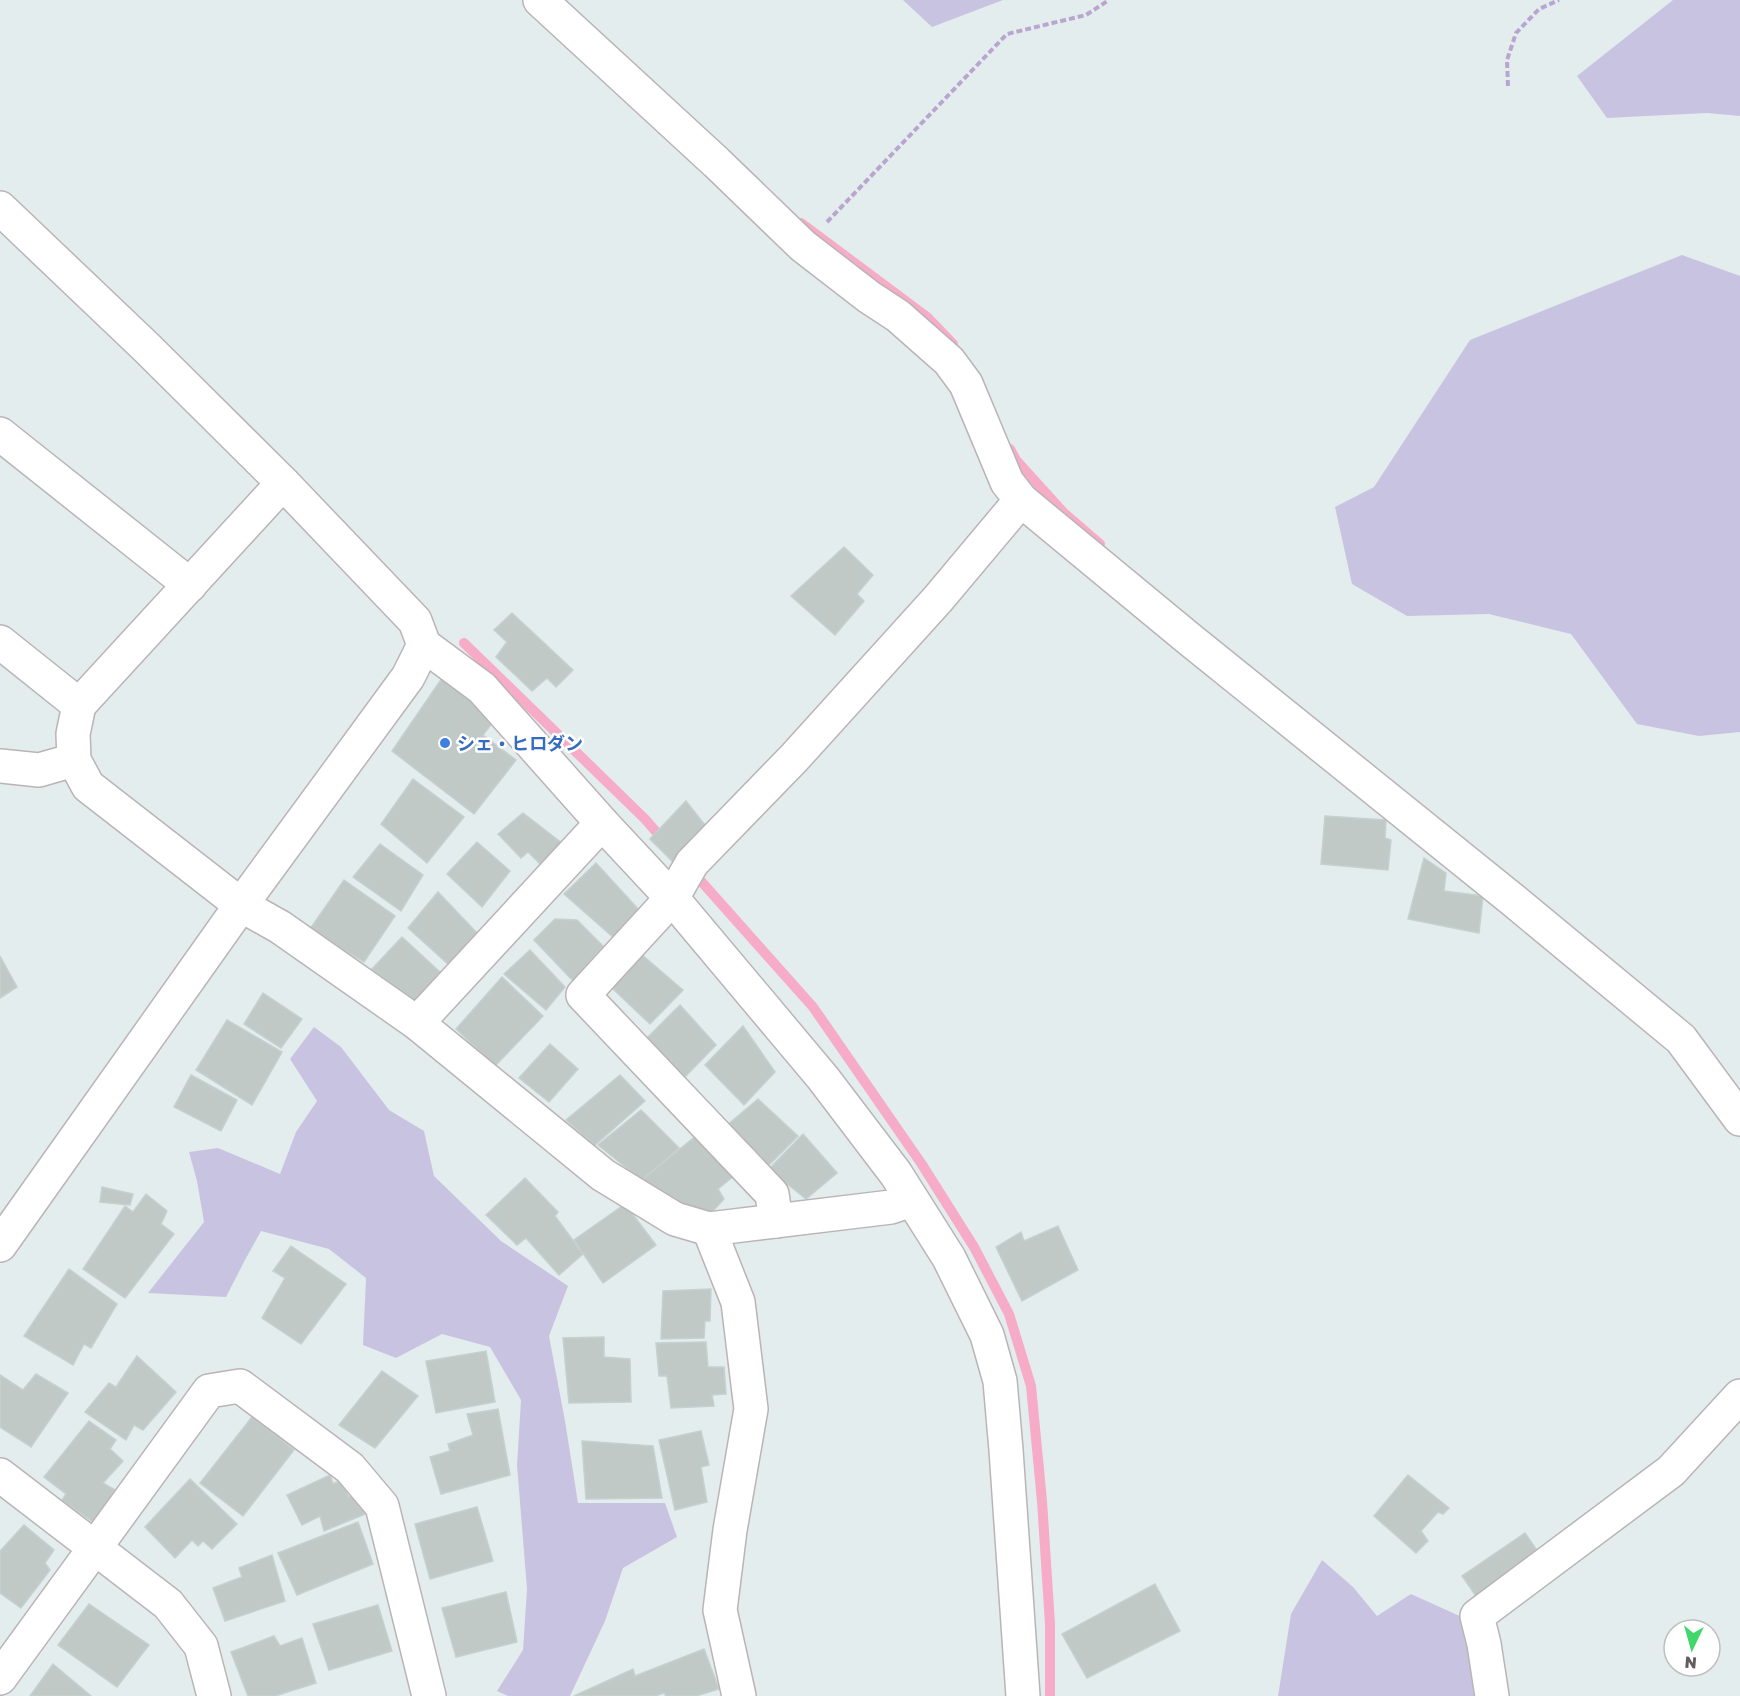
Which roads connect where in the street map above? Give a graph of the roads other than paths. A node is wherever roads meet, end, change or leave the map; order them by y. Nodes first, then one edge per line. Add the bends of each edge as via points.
1 (540, 0) edge
2 (0, 208) edge
3 (0, 434) edge
4 (283, 483) junction
5 (1021, 500) junction
6 (190, 585) junction
7 (0, 642) edge
8 (424, 645) junction
9 (79, 705) junction
10 (74, 760) junction
11 (0, 766) edge
12 (602, 823) junction
13 (672, 898) junction
14 (241, 904) junction
15 (417, 1023) junction
16 (1740, 1119) edge
17 (911, 1200) junction
18 (777, 1221) junction
19 (710, 1229) junction
20 (0, 1245) edge
21 (1740, 1396) edge
22 (0, 1476) edge
23 (95, 1547) junction
24 (0, 1678) edge
25 (214, 1696) edge
26 (429, 1696) edge
27 (739, 1696) edge
28 (1023, 1696) edge
29 (1492, 1696) edge

1 - 5 street via 803,246 898,316 950,361 966,384 1007,482
2 - 4 street
3 - 6 street
4 - 6 street
4 - 8 street via 415,621
5 - 13 street via 938,599 794,758 692,863
5 - 16 street via 1680,1039
6 - 9 street
7 - 9 street
8 - 12 street via 482,688
8 - 14 street via 408,677
9 - 10 street via 73,734
10 - 11 street via 39,770
10 - 14 street via 88,786
12 - 13 street
12 - 15 street
13 - 17 street via 823,1078 896,1174
13 - 18 street via 583,995 772,1194
14 - 15 street
14 - 20 street
15 - 19 street via 603,1175 675,1219
17 - 18 street via 891,1207
17 - 28 street via 949,1258 987,1335 1000,1381
18 - 19 street
19 - 27 street via 738,1302 751,1409 720,1610
21 - 29 street via 1671,1472 1477,1616
22 - 23 street
23 - 24 street
23 - 25 street via 168,1604 201,1646
23 - 26 street via 209,1391 240,1386 350,1468 382,1506

